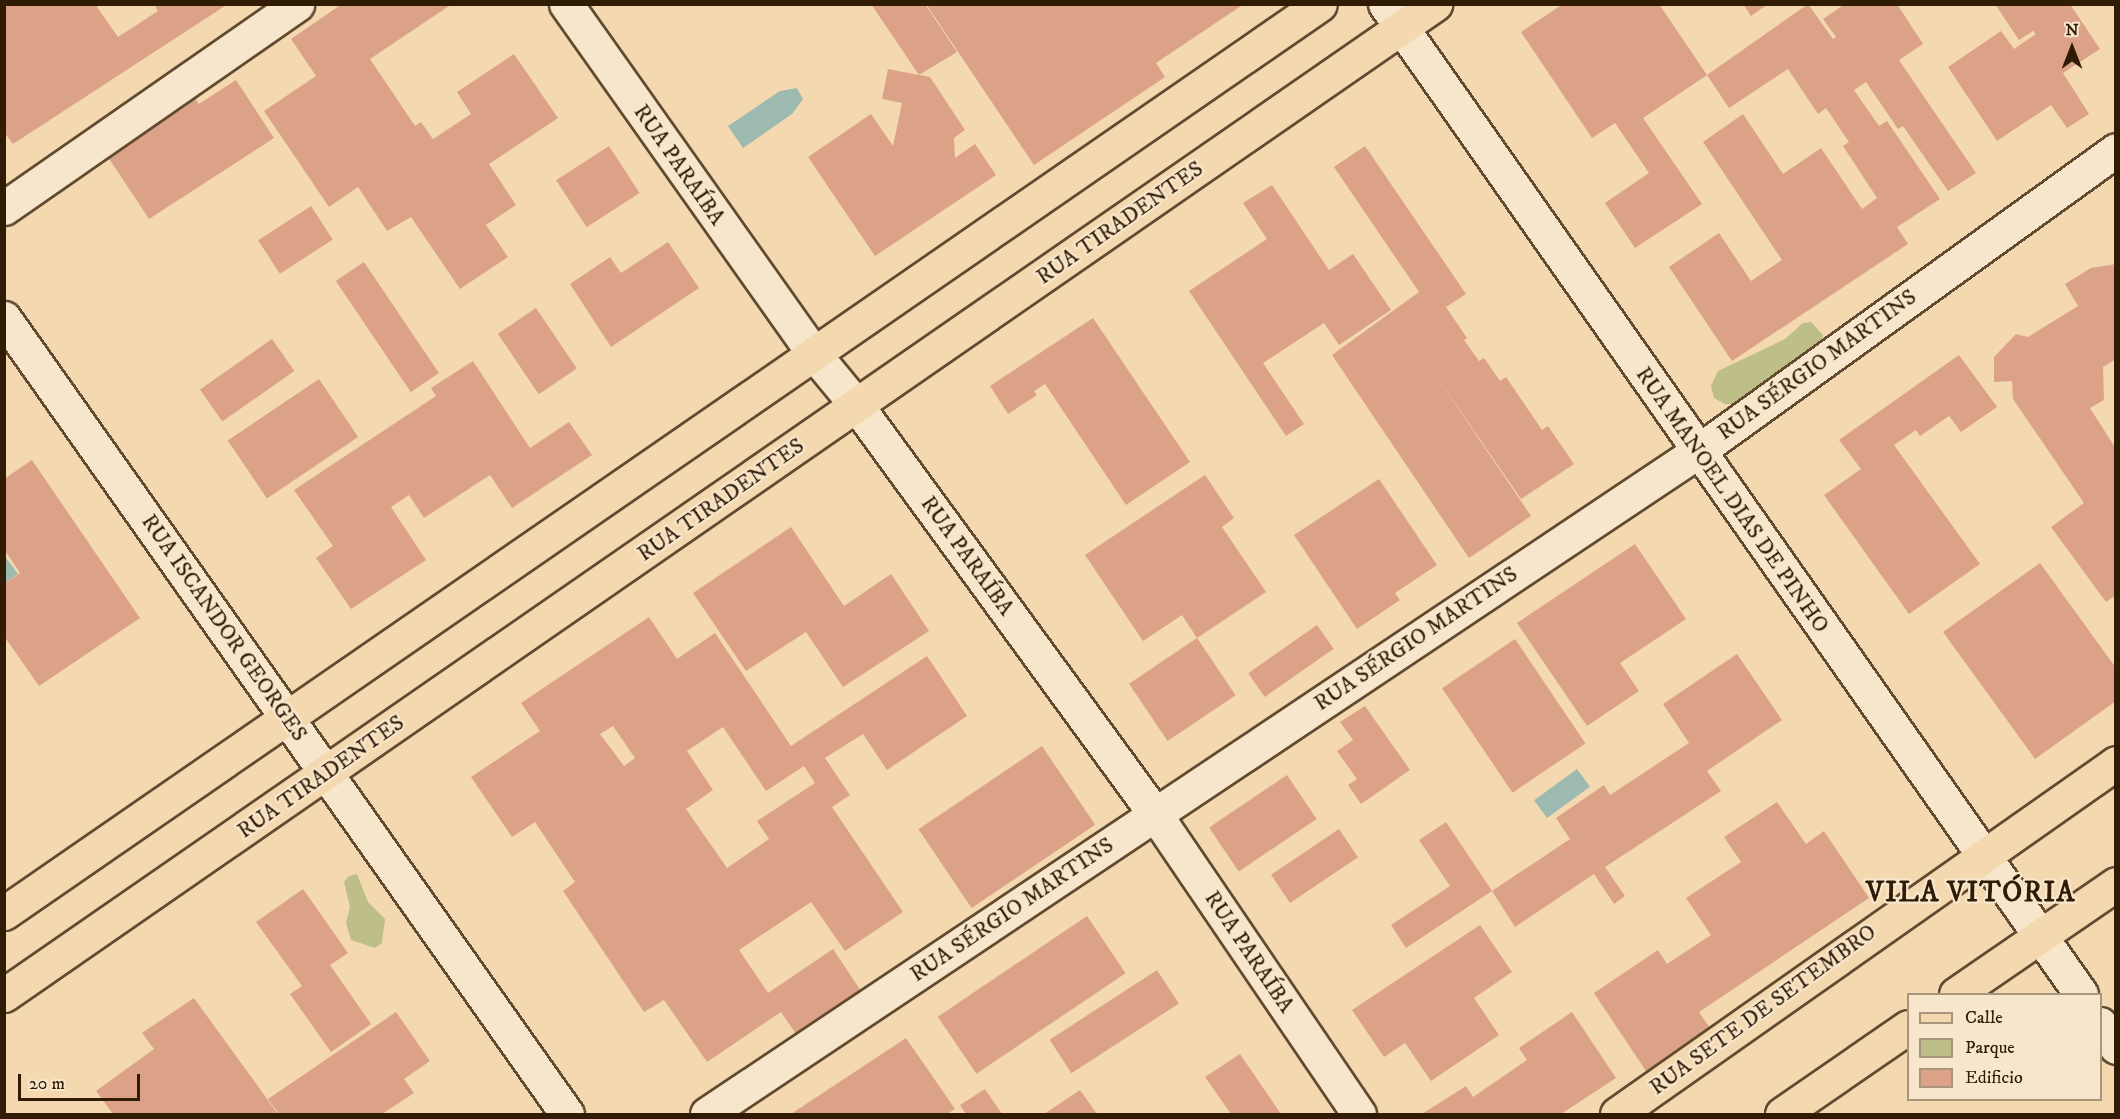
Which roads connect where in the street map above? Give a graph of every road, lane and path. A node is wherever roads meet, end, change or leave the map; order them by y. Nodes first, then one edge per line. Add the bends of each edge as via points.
1 (297, 4) edge
2 (566, 4) edge
3 (1320, 4) edge
4 (1436, 4) edge
5 (1394, 16) edge
6 (2115, 150) edge
7 (4, 208) edge
8 (4, 318) edge
9 (814, 354) junction
10 (857, 406) junction
11 (1697, 452) junction
12 (288, 717) junction
13 (2115, 763) edge
14 (327, 773) junction
15 (1155, 814) junction
16 (1983, 853) junction
17 (2115, 884) edge
18 (4, 913) edge
19 (2042, 934) junction
20 (1957, 993) edge
21 (2080, 993) edge
22 (4, 994) edge
23 (2102, 1027) edge
24 (1907, 1028) edge
25 (2115, 1047) edge
26 (567, 1114) edge
27 (707, 1114) edge
28 (1359, 1114) edge
29 (1617, 1114) edge
30 (1782, 1114) edge

1 - 7 street
2 - 9 street, RUA PARAÍBA
3 - 9 main road
4 - 5 main road, RUA TIRADENTES
5 - 10 main road, RUA TIRADENTES
5 - 11 street, RUA MANOEL DIAS DE PINHO
6 - 11 street, RUA SÉRGIO MARTINS
8 - 12 street, RUA ISCANDOR GEORGES
9 - 10 street, RUA PARAÍBA
9 - 12 main road
10 - 14 main road, RUA TIRADENTES
10 - 15 street, RUA PARAÍBA
11 - 15 street, RUA SÉRGIO MARTINS
11 - 16 street, RUA MANOEL DIAS DE PINHO
12 - 14 street, RUA ISCANDOR GEORGES
12 - 18 main road
13 - 16 main road, RUA SETE DE SETEMBRO
14 - 22 main road, RUA TIRADENTES
14 - 26 street, RUA ISCANDOR GEORGES
15 - 27 street, RUA SÉRGIO MARTINS
15 - 28 street, RUA PARAÍBA
16 - 19 street, RUA MANOEL DIAS DE PINHO
16 - 29 main road, RUA SETE DE SETEMBRO
17 - 19 main road
19 - 20 main road
19 - 21 street, RUA MANOEL DIAS DE PINHO
23 - 25 street
24 - 30 main road

